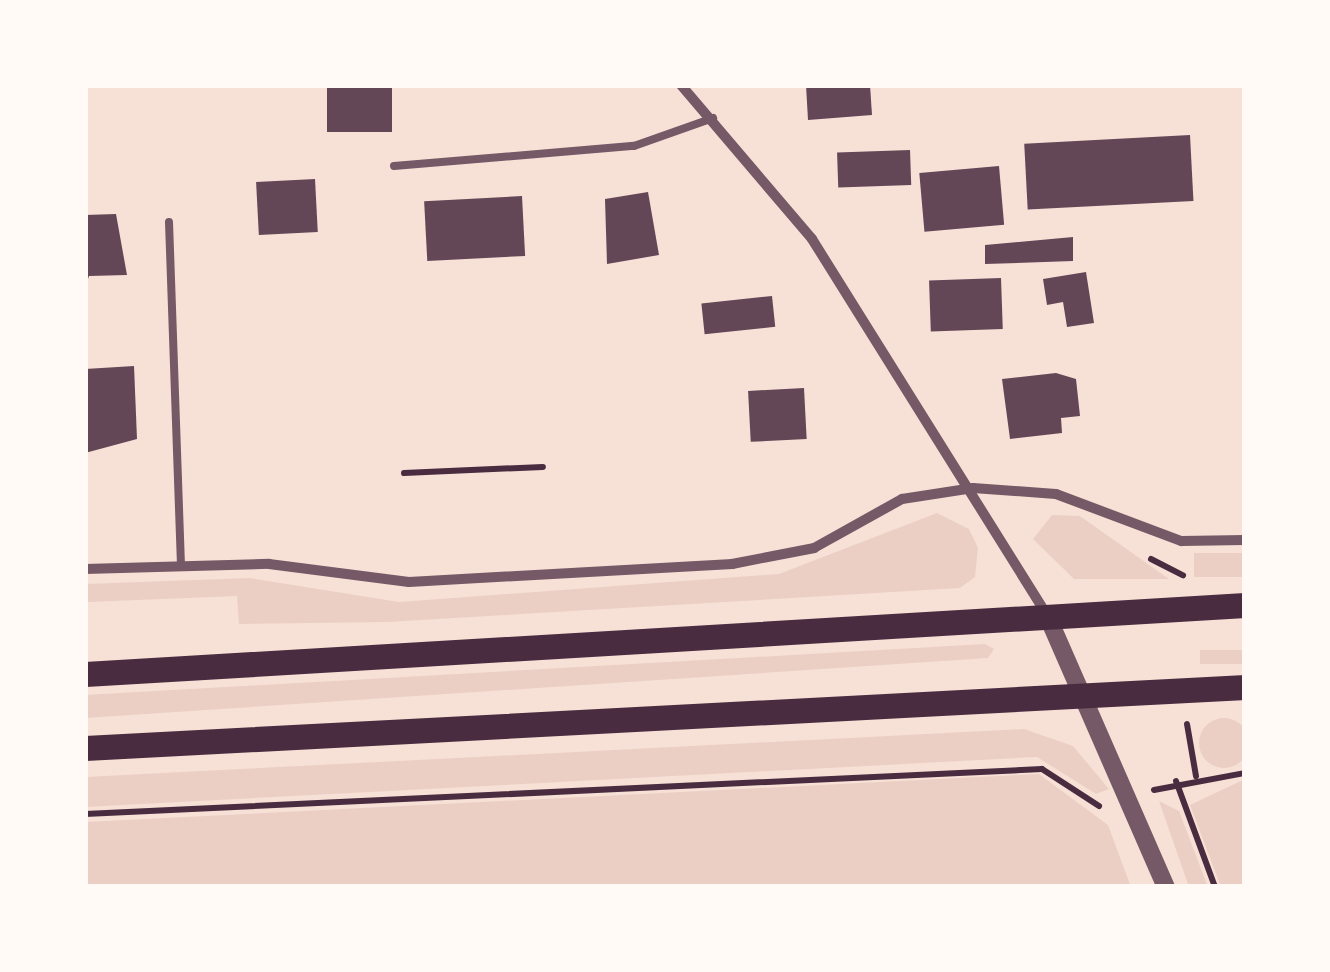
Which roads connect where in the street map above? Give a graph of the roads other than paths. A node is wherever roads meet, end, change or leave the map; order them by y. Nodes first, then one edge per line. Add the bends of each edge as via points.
1 (681, 85) edge
2 (713, 118) junction
3 (394, 166) dead end
4 (168, 222) dead end
5 (973, 488) junction
6 (1245, 540) edge
7 (181, 565) junction
8 (85, 570) edge
9 (1245, 605) edge
10 (1047, 615) junction
11 (85, 674) edge
12 (1245, 687) edge
13 (1088, 696) junction
14 (85, 748) edge
15 (1166, 887) edge

1 - 2 street
2 - 3 lane via 618,148
2 - 5 street via 812,239
4 - 7 lane
5 - 6 street via 1056,494 1166,538
5 - 7 street via 902,499 814,548 750,562 408,582 269,564
5 - 10 street
7 - 8 street
9 - 10 main road
10 - 11 main road
10 - 13 street
12 - 13 main road
13 - 14 main road
13 - 15 street

